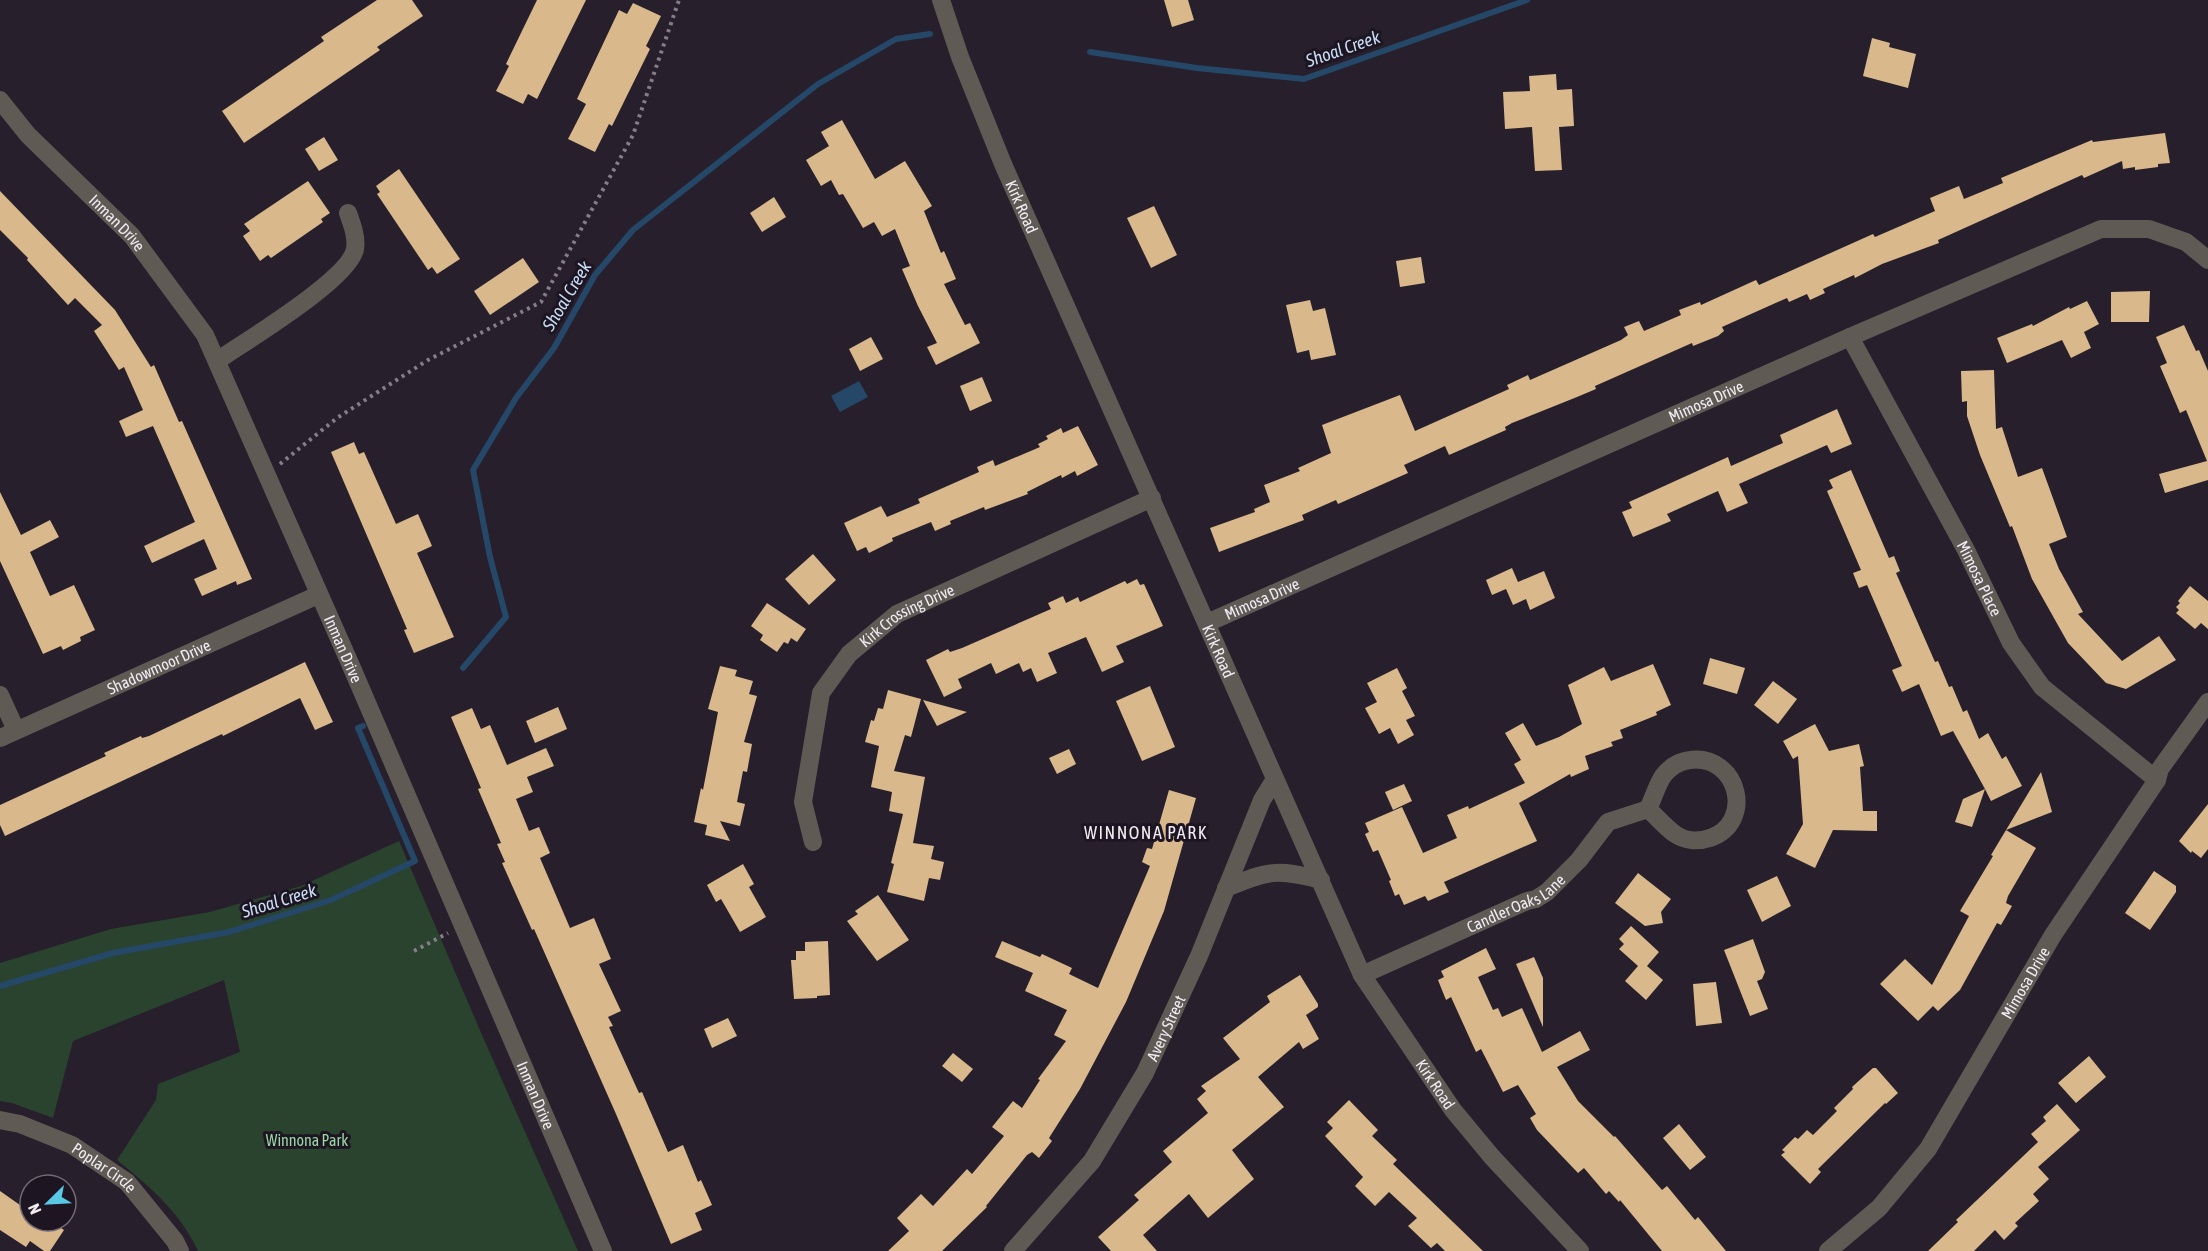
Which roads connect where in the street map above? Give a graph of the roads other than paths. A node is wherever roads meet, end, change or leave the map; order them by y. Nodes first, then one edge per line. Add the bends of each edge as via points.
1 (941, 0) edge
2 (0, 100) edge
3 (348, 213) dead end
4 (2208, 260) edge
5 (1850, 337) junction
6 (217, 361) junction
7 (1152, 498) junction
8 (318, 595) junction
9 (1207, 623) junction
10 (0, 695) edge
11 (2208, 702) edge
12 (8, 734) edge
13 (1275, 780) junction
14 (2157, 780) junction
15 (1648, 809) junction
16 (813, 843) dead end
17 (1321, 880) junction
18 (1226, 888) junction
19 (1362, 975) junction
20 (0, 1120) edge
21 (180, 1251) edge
22 (603, 1251) edge
23 (1012, 1251) edge
24 (1580, 1251) edge
25 (1828, 1251) edge

1 - 7 street, Kirk Road via 1003,164
2 - 6 street, Inman Drive via 28,135 132,236 206,335
3 - 6 street via 355,250 344,268 296,308
4 - 5 street, Mimosa Drive via 2186,242 2149,229 2101,230
5 - 9 street, Mimosa Drive
5 - 14 street, Mimosa Place via 1966,550 2011,643 2042,687
6 - 8 street, Inman Drive
7 - 9 street, Kirk Road
7 - 16 street, Kirk Crossing Drive via 897,614 849,654 821,693 803,802
8 - 12 street, Shadowmoor Drive
8 - 22 street, Inman Drive
9 - 13 street, Kirk Road
10 - 12 street
11 - 14 street, Mimosa Drive via 2160,769
13 - 17 street, Kirk Road
13 - 18 street, Avery Street via 1262,800
14 - 25 street, Mimosa Drive via 2053,935 1928,1149 1879,1208
15 - 15 street via 1676,835 1701,840 1713,837 1728,825 1737,794 1724,770 1712,762 1685,761 1663,776
15 - 19 street, Candler Oaks Lane via 1608,822 1579,860 1536,899
17 - 18 street via 1279,871
17 - 19 street, Kirk Road
18 - 23 street, Avery Street via 1145,1073 1092,1161
19 - 24 street, Kirk Road via 1453,1110
20 - 21 street, Poplar Circle via 72,1145 127,1182

